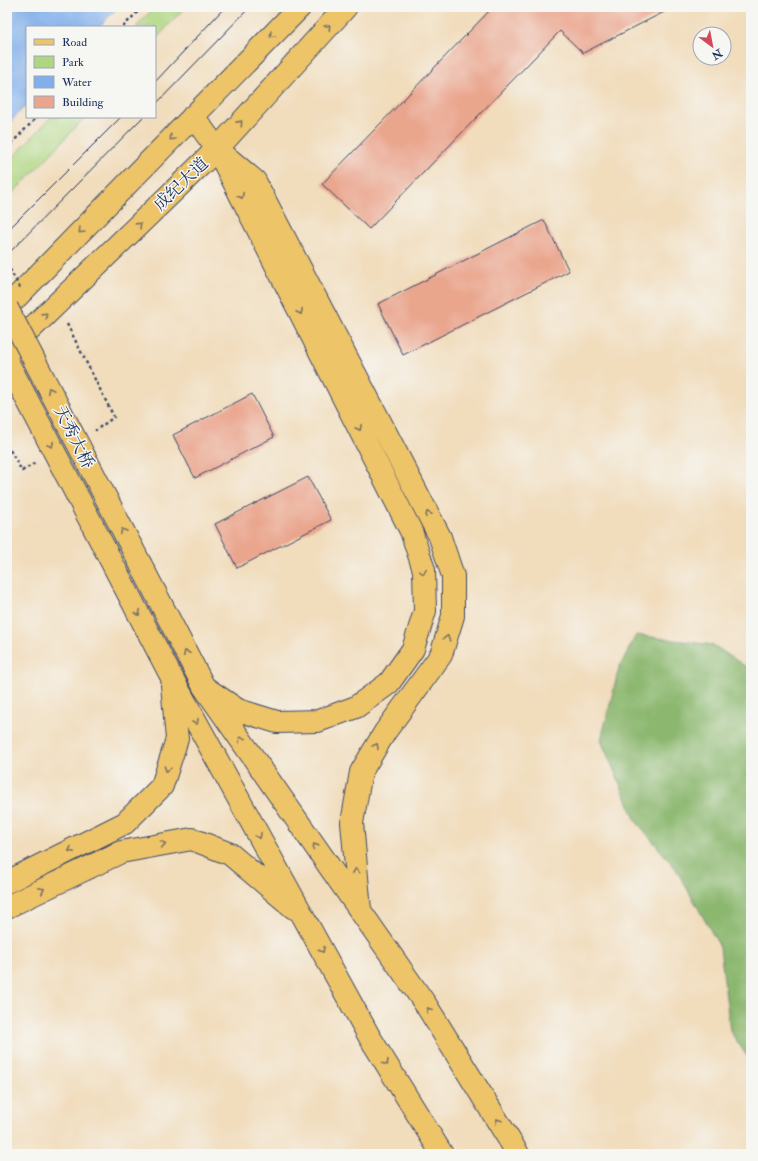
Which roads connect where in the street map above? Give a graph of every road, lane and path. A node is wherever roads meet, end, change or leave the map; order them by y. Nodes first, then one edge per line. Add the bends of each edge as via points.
1 (142, 7) edge
2 (300, 7) edge
3 (346, 7) edge
4 (124, 26) edge
5 (193, 116) junction
6 (36, 118) edge
7 (7, 148) edge
8 (217, 149) junction
9 (56, 304) junction
10 (7, 308) edge
11 (7, 352) edge
12 (7, 361) edge
13 (93, 423) dead end
14 (7, 445) edge
15 (36, 462) dead end
16 (171, 676) junction
17 (204, 687) junction
18 (7, 882) edge
19 (7, 907) edge
20 (360, 910) junction
21 (303, 916) junction
22 (442, 1154) edge
23 (518, 1154) edge

1 - 4 path
2 -> 5 main road
8 -> 3 main road, 成纪大道
5 - 8 main road
5 -> 10 main road
6 - 7 path
9 -> 8 main road, 成纪大道
8 -> 17 main road via 411,531 424,570 425,611 412,649 389,683 356,707 318,721 277,722 238,710
20 -> 8 main road via 352,823 361,772 385,732 441,655 453,616 453,576 440,537 255,181
11 -> 9 main road, 成纪大道
9 - 13 path via 114,417 96,430
17 -> 10 main road, 天秀大桥, bridge
12 -> 16 main road, 天秀大桥
14 - 15 path via 22,471
16 -> 18 main road via 177,739 162,786 125,823
16 -> 21 main road, 天秀大桥
20 -> 17 main road, 天秀大桥
19 -> 21 main road via 122,852 192,839 230,854
23 -> 20 main road, 天秀大桥 via 426,1006
21 -> 22 main road, 天秀大桥 via 369,1036

